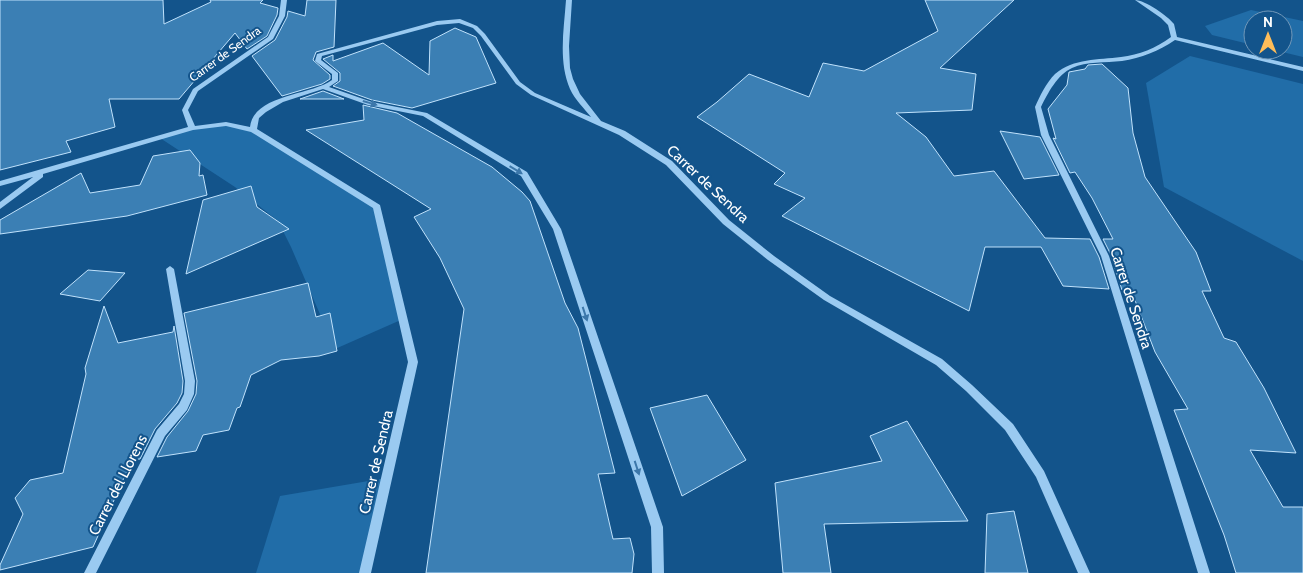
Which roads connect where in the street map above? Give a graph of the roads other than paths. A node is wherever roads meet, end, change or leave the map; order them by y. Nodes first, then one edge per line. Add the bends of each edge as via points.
1 (284, 0) edge
2 (568, 0) edge
3 (1138, 0) edge
4 (1174, 38) junction
5 (1303, 69) edge
6 (324, 87) junction
7 (600, 123) junction
8 (192, 128) junction
9 (253, 130) junction
10 (44, 172) junction
11 (0, 184) edge
12 (0, 206) edge
13 (170, 269) dead end
14 (90, 573) edge
15 (364, 573) edge
16 (658, 573) edge
17 (1084, 573) edge
18 (1204, 573) edge

1 - 8 street, Carrer de Sendra via 282,16 270,38 195,90 185,110
2 - 7 street via 565,60 570,80 575,92
3 - 4 street via 1163,17 1171,26
4 - 5 street
4 - 18 street, Carrer de Sendra via 1144,54 1069,67 1056,77 1038,106 1045,136 1105,256
6 - 7 street, Carrer de Sendra via 336,77 318,61 319,55 437,23 460,21 483,35 518,83 533,94
6 - 9 street via 269,106 258,114
6 -> 16 street via 370,104 425,114 524,174 557,229 657,527
7 - 17 street, Carrer de Sendra via 669,163 726,222 771,258 827,298 938,362 969,388 1009,427 1040,474
8 - 9 street, Carrer de Sendra via 226,124
8 - 10 street, Carrer de Sendra
9 - 15 street, Carrer de Sendra via 377,207 413,362
10 - 11 street, Carrer de Sendra
10 - 12 street
13 - 14 street, Carrer del Llorens via 190,381 189,394 179,413 161,433

